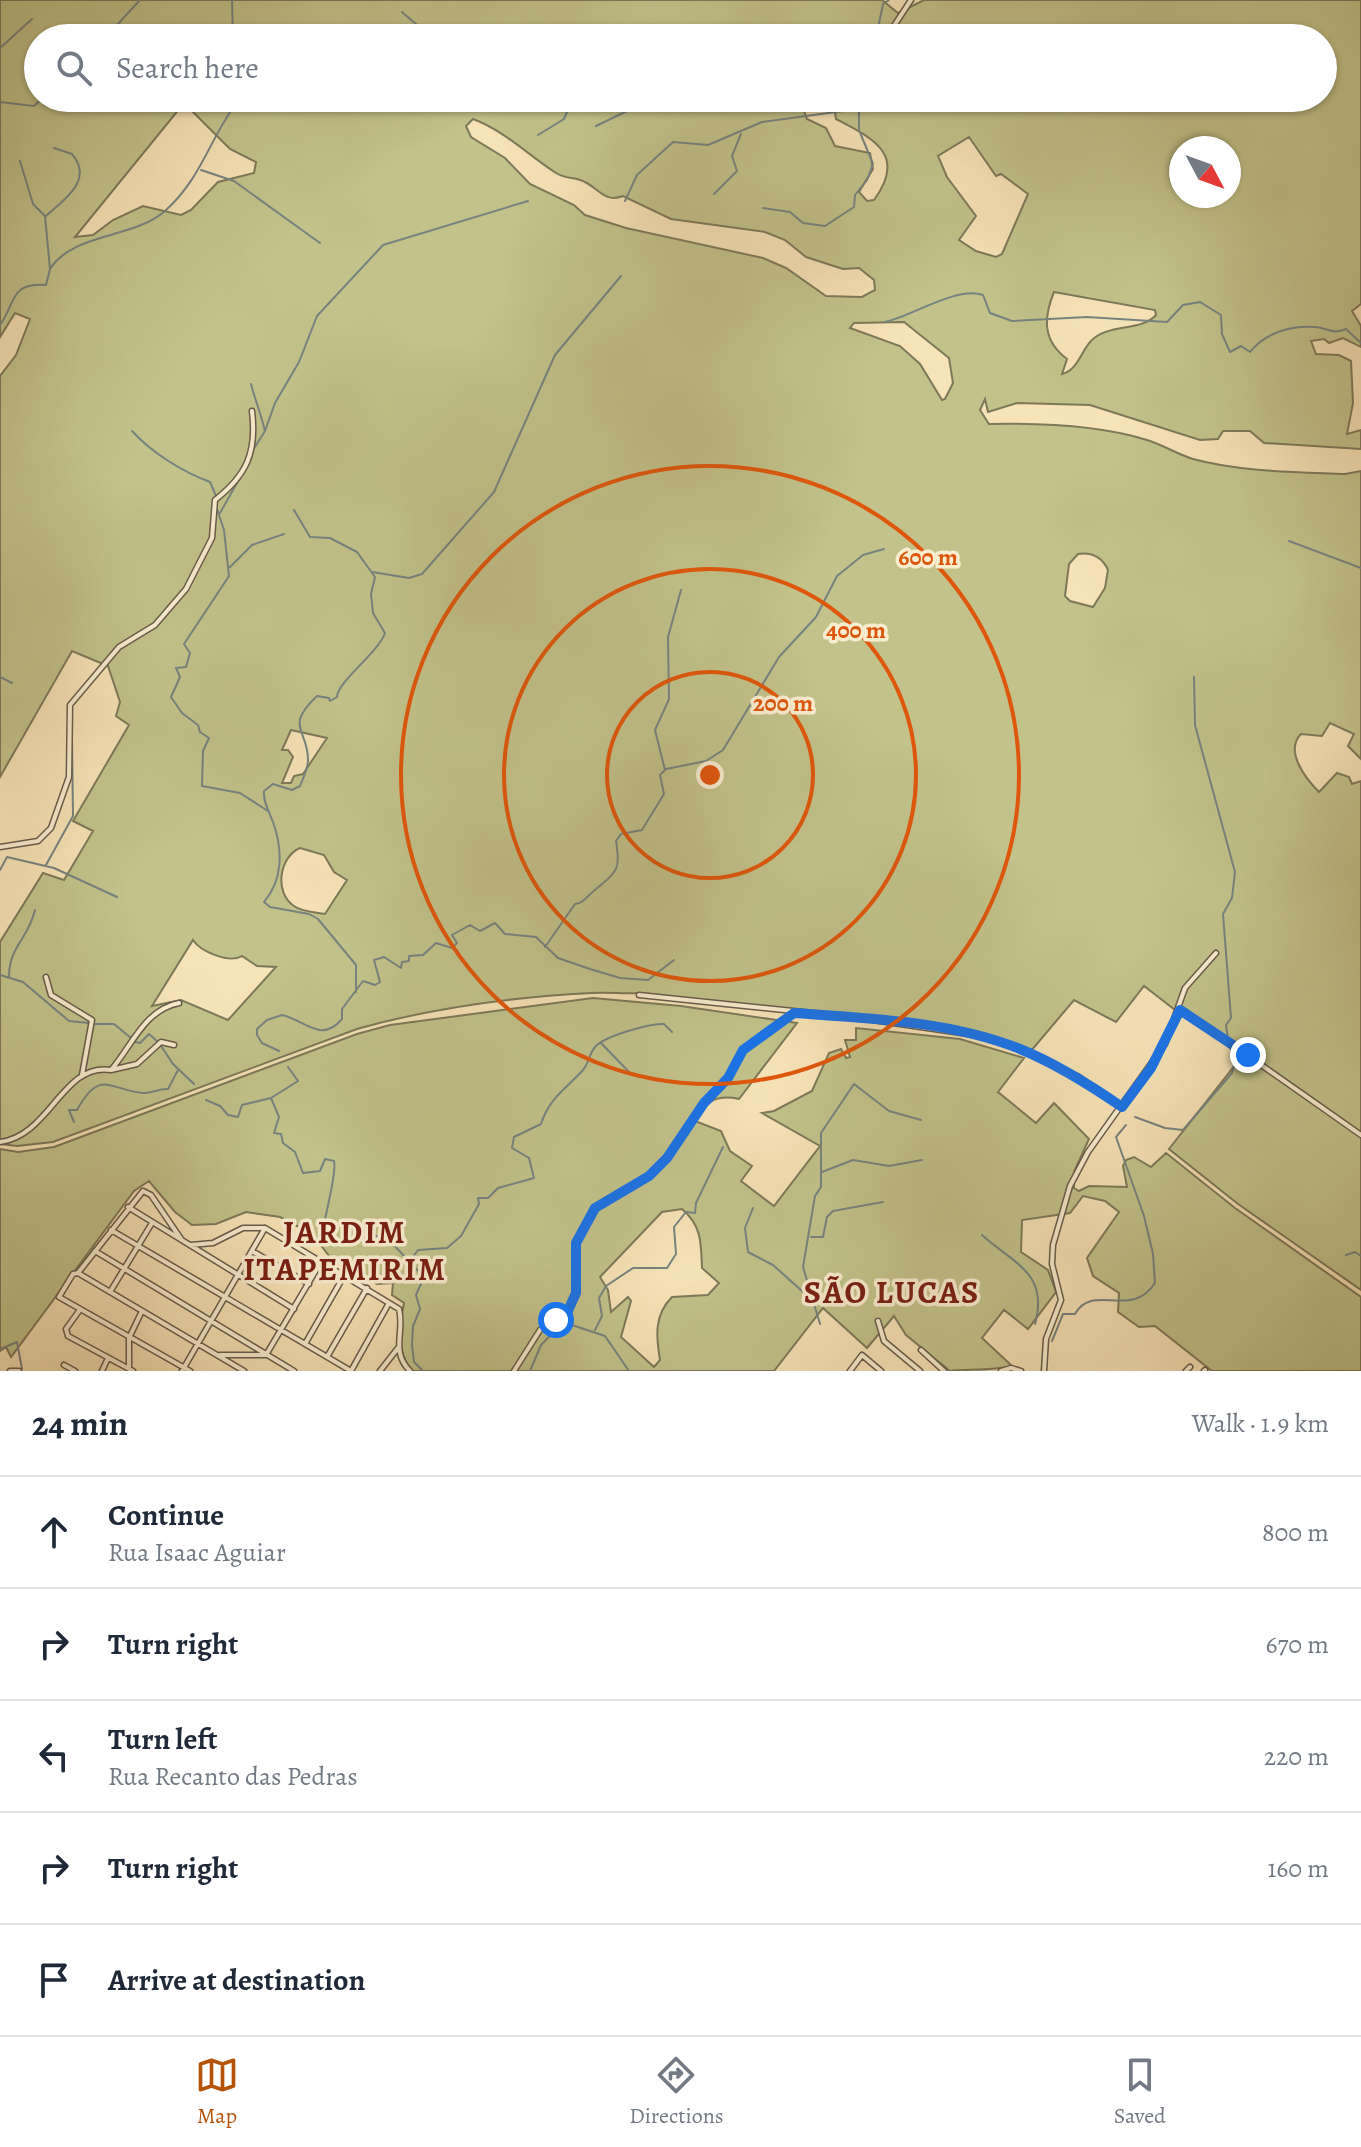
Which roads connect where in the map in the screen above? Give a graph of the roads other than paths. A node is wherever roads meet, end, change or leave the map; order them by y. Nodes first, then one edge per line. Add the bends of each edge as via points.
1 (911, 0) edge
2 (895, 24) edge
3 (252, 411) dead end
4 (0, 847) edge
5 (1216, 953) dead end
6 (46, 977) dead end
7 (639, 995) dead end
8 (179, 1003) dead end
9 (794, 1013) junction
10 (1177, 1013) junction
11 (174, 1045) dead end
12 (111, 1070) junction
13 (82, 1075) junction
14 (1122, 1107) junction
15 (1361, 1135) edge
16 (0, 1142) edge
17 (128, 1207) junction
18 (152, 1223) junction
19 (265, 1228) junction
20 (111, 1230) junction
21 (181, 1239) junction
22 (191, 1245) junction
23 (139, 1246) junction
24 (252, 1250) junction
25 (95, 1251) junction
26 (322, 1260) junction
27 (125, 1269) junction
28 (78, 1273) junction
29 (238, 1274) junction
30 (345, 1274) junction
31 (309, 1284) junction
32 (367, 1288) junction
33 (110, 1293) junction
34 (225, 1297) junction
35 (389, 1303) junction
36 (294, 1309) junction
37 (79, 1311) junction
38 (141, 1313) junction
39 (211, 1320) junction
40 (878, 1321) dead end
41 (281, 1331) junction
42 (129, 1338) junction
43 (197, 1344) junction
44 (305, 1344) junction
45 (398, 1348) junction
46 (921, 1350) dead end
47 (218, 1355) junction
48 (266, 1355) junction
49 (327, 1357) junction
50 (108, 1358) junction
51 (64, 1365) dead end
52 (182, 1369) edge
53 (131, 1370) edge
54 (10, 1371) edge
55 (19, 1371) edge
56 (75, 1371) edge
57 (102, 1371) edge
58 (190, 1371) edge
59 (244, 1371) edge
60 (294, 1371) edge
61 (351, 1371) edge
62 (380, 1371) edge
63 (410, 1371) edge
64 (514, 1371) edge
65 (850, 1371) edge
66 (881, 1371) edge
67 (920, 1371) edge
68 (944, 1371) edge
69 (1001, 1371) edge
70 (1021, 1371) edge
71 (1044, 1371) edge

1 - 2 street
3 - 4 street via 253,435 243,472 214,503 214,535 186,589 155,625 119,647 70,705 69,777 51,828 38,841
5 - 10 street via 1185,988
6 - 13 street via 51,995 92,1020
7 - 9 street
8 - 12 street via 151,1017
9 - 14 street via 975,1035 1066,1071
9 - 64 street via 743,1050 728,1078 649,1176 595,1208 576,1243 577,1288 569,1311 540,1330
10 - 14 street via 1158,1056
10 - 15 street via 1183,1010
11 - 12 street via 161,1042 137,1064
12 - 13 street
13 - 16 street via 29,1132
14 - 71 street via 1088,1152 1057,1227 1052,1264 1061,1300 1046,1339
17 - 18 street
17 - 20 street
17 - 21 street via 146,1191
18 - 21 street
18 - 23 street
19 - 22 street via 243,1228 213,1243
19 - 24 street
19 - 26 street
20 - 23 street
20 - 25 street
21 - 22 street
22 - 29 street
23 - 27 street
23 - 34 street
24 - 29 street
24 - 31 street
25 - 27 street
25 - 28 street
26 - 30 street
26 - 31 street
27 - 33 street
27 - 39 street
28 - 33 street
28 - 37 street via 59,1296
29 - 34 street
29 - 36 street
30 - 32 street
30 - 44 street
31 - 36 street
32 - 35 street
32 - 49 street
33 - 38 street
34 - 39 street
34 - 41 street
35 - 45 street via 401,1313
35 - 61 street
36 - 41 street
37 - 42 street
37 - 50 street via 66,1335
38 - 42 street
38 - 43 street
39 - 43 street
39 - 48 street
40 - 67 street via 884,1341
41 - 44 street
41 - 48 street
42 - 52 street
42 - 53 street
43 - 47 street
43 - 52 street
44 - 49 street
45 - 62 street
45 - 63 street
46 - 68 street
47 - 48 street
47 - 59 street
48 - 60 street
49 - 61 street
50 - 53 street
50 - 57 street
51 - 56 street
52 - 58 street
54 - 55 street
65 - 66 street via 862,1355
69 - 70 street

